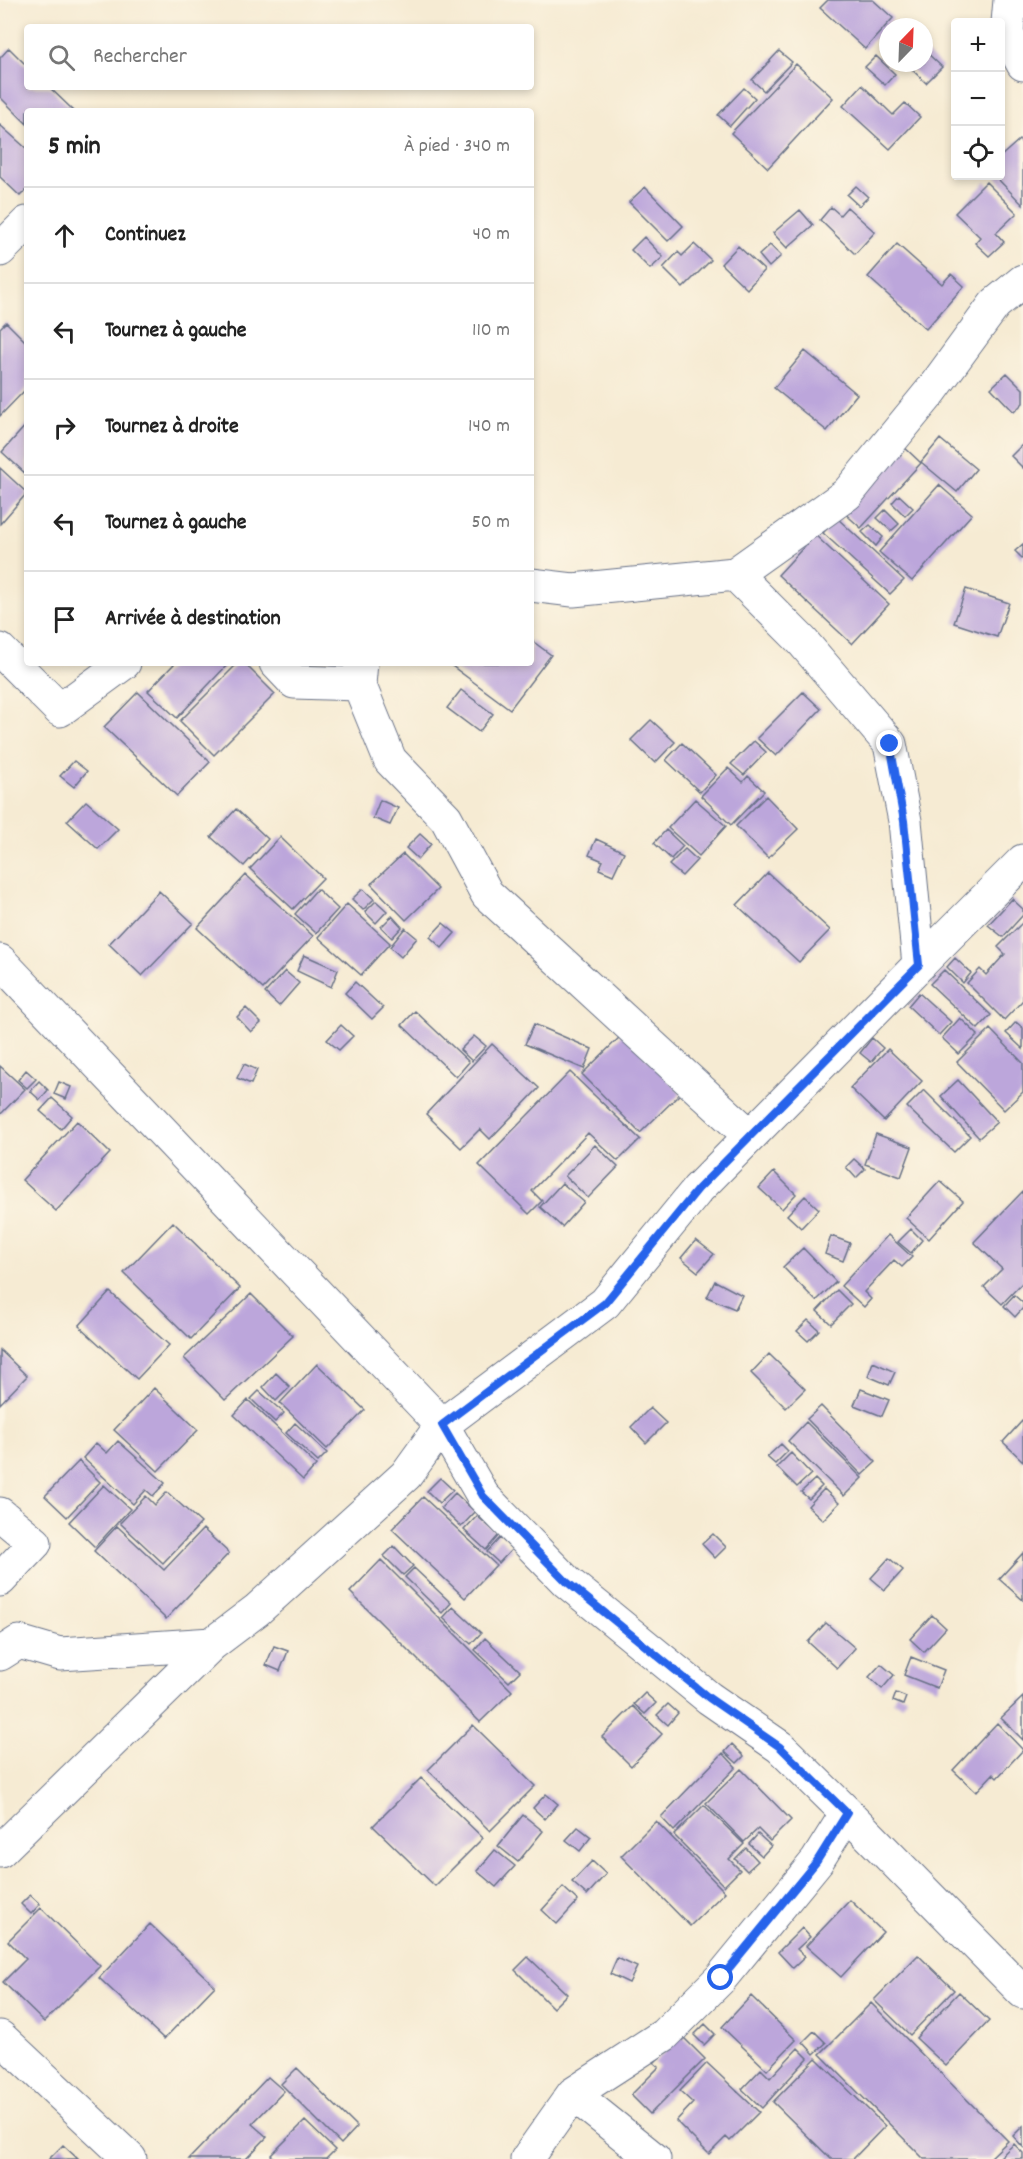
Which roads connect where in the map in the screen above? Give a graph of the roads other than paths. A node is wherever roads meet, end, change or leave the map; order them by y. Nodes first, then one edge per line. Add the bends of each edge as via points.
1 (1010, 0) edge
2 (1023, 64) edge
3 (24, 226) edge
4 (0, 250) edge
5 (1023, 281) edge
6 (735, 574) junction
7 (534, 585) edge
8 (0, 650) edge
9 (120, 666) edge
10 (279, 666) edge
11 (360, 673) edge
12 (1023, 861) edge
13 (0, 961) edge
14 (919, 965) junction
15 (750, 1136) junction
16 (442, 1425) junction
17 (0, 1514) edge
18 (0, 1580) edge
19 (212, 1644) junction
20 (0, 1654) edge
21 (847, 1813) junction
22 (0, 1851) edge
23 (1023, 1992) edge
24 (0, 2037) edge
25 (573, 2094) junction
26 (130, 2159) edge
27 (527, 2159) edge
28 (654, 2159) edge

1 - 2 street via 1007,34
3 - 4 street
5 - 6 street via 995,304 848,494
6 - 7 street via 573,590
6 - 14 street via 802,641 890,744 904,821
8 - 9 street via 60,710
10 - 11 street via 294,682
11 - 15 street via 390,760 446,818 487,894
12 - 14 street
13 - 16 street
14 - 15 street
15 - 16 street via 698,1189 605,1303
16 - 19 street via 406,1475 257,1610
16 - 21 street via 483,1496 567,1582 709,1698 780,1747
17 - 18 street via 35,1542
19 - 20 street via 60,1654 19,1642
19 - 22 street
21 - 23 street
21 - 25 street via 817,1861 721,1978 664,2035
24 - 26 street
25 - 27 street
25 - 28 street

